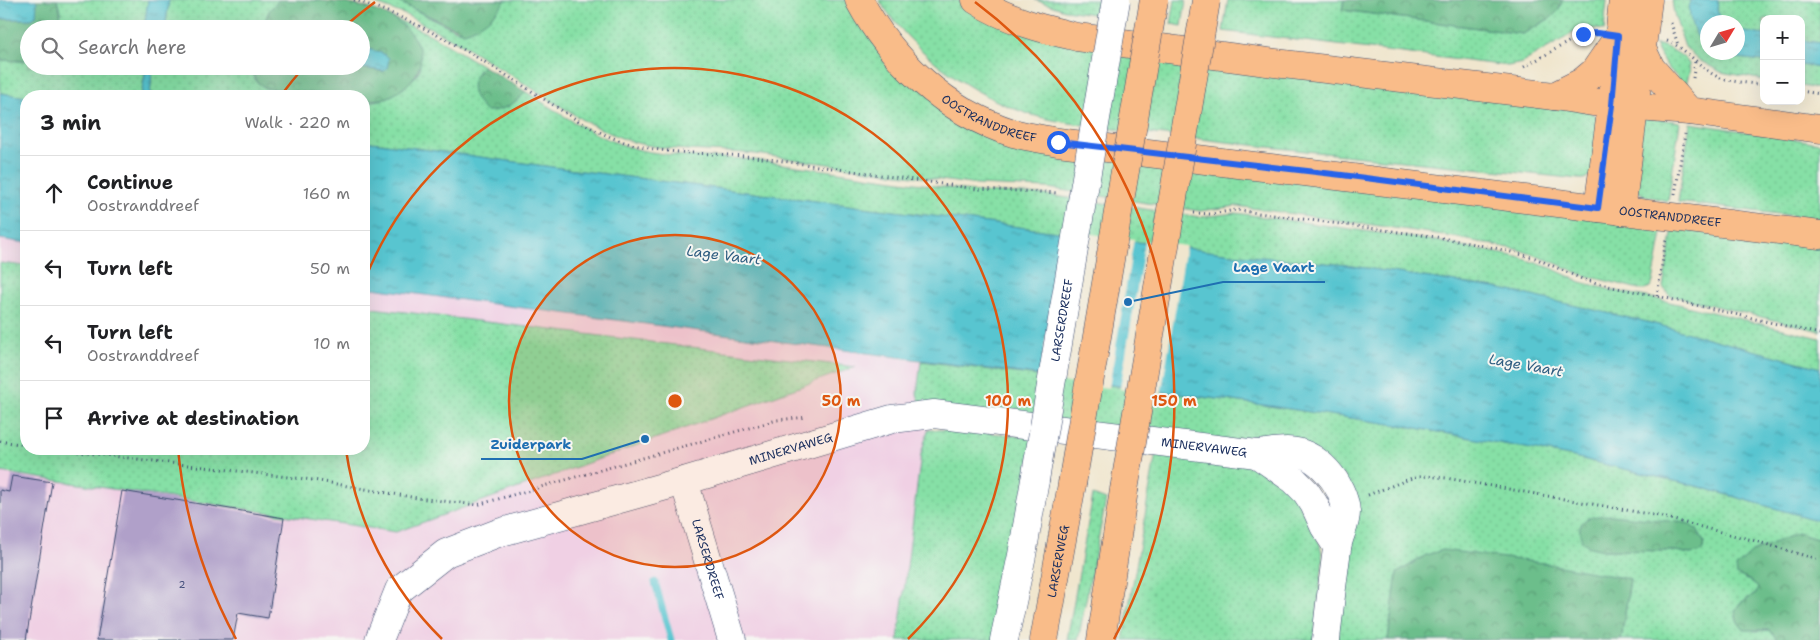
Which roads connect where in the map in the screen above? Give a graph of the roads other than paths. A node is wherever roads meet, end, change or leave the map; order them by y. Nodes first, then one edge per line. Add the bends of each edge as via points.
1 (859, 0) edge
2 (976, 0) edge
3 (1116, 0) edge
4 (1154, 0) edge
5 (1206, 0) edge
6 (1622, 0) edge
7 (1648, 0) edge
8 (1635, 41) junction
9 (1554, 96) junction
10 (1623, 107) junction
11 (1689, 111) junction
12 (1820, 129) edge
13 (1610, 209) junction
14 (1820, 234) edge
15 (684, 481) junction
16 (379, 640) edge
17 (732, 640) edge
18 (1004, 640) edge
19 (1044, 640) edge
20 (1101, 640) edge
21 (1326, 640) edge

1 - 13 main road, OOSTRANDDREEF via 882,36 918,78 955,105 1013,133 1058,142
2 - 9 main road via 1014,19 1077,37
3 - 18 street, LARSERDREEF, bridge via 1022,555
4 - 19 main road, LARSERWEG, bridge
5 - 20 main road, bridge
6 - 8 main road
7 - 8 main road
8 - 9 main road via 1582,82
8 - 10 main road
8 - 11 main road via 1651,68
9 - 10 main road
10 - 11 main road
10 - 13 main road
11 - 12 main road
13 - 14 main road, OOSTRANDDREEF
15 - 16 street, MINERVAWEG via 498,533 446,553 399,590
15 - 17 street, LARSERDREEF
15 - 21 street, MINERVAWEG via 892,419 934,414 1257,454 1306,492 1337,546

